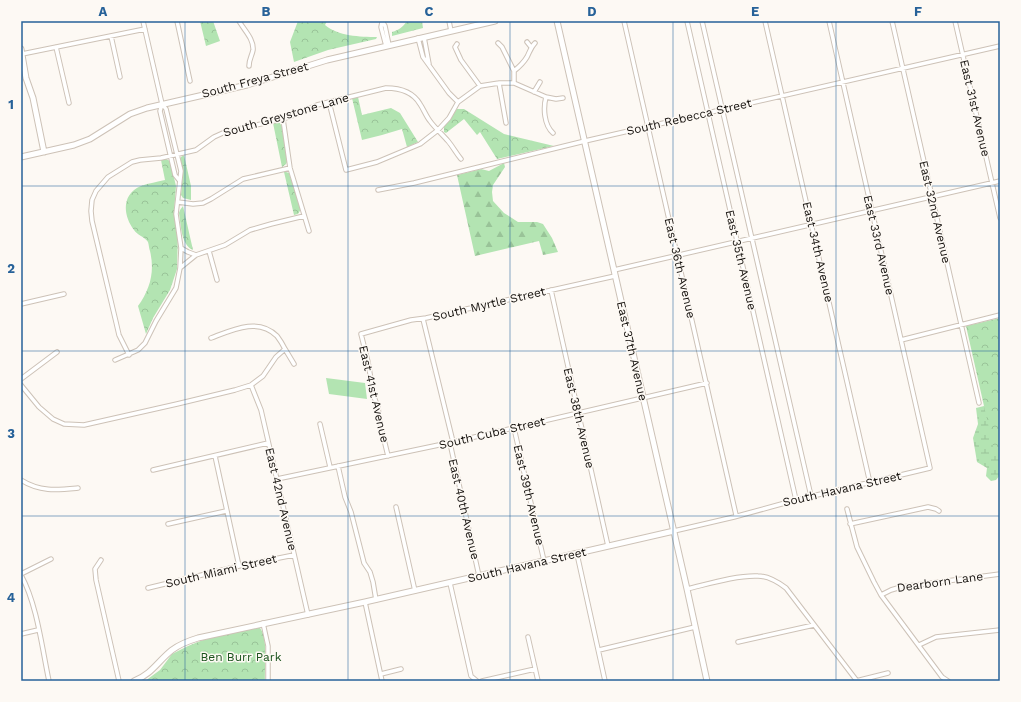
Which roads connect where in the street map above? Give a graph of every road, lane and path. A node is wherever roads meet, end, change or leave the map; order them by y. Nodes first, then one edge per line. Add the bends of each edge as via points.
1 (143, 21) edge
2 (177, 21) edge
3 (239, 21) edge
4 (382, 21) edge
5 (449, 21) edge
6 (495, 21) edge
7 (557, 21) edge
8 (624, 21) edge
9 (687, 21) edge
10 (702, 21) edge
11 (765, 21) edge
12 (829, 21) edge
13 (892, 21) edge
14 (955, 21) edge
15 (145, 29) junction
16 (451, 31) junction
17 (111, 36) junction
18 (424, 37) junction
19 (418, 38) junction
20 (527, 42) dead end
21 (498, 43) dead end
22 (535, 43) dead end
23 (387, 46) junction
24 (455, 46) dead end
25 (1000, 46) edge
26 (56, 47) junction
27 (531, 47) junction
28 (22, 52) edge
29 (963, 55) junction
30 (429, 65) junction
31 (250, 66) dead end
32 (903, 68) junction
33 (514, 72) junction
34 (120, 77) dead end
35 (190, 81) dead end
36 (843, 81) junction
37 (540, 82) dead end
38 (499, 83) junction
39 (514, 83) junction
40 (480, 86) junction
41 (534, 92) junction
42 (782, 96) junction
43 (546, 97) junction
44 (563, 98) dead end
45 (329, 102) junction
46 (458, 102) junction
47 (69, 103) dead end
48 (162, 104) junction
49 (722, 110) junction
50 (708, 113) junction
51 (283, 119) junction
52 (506, 123) dead end
53 (648, 127) junction
54 (438, 130) junction
55 (553, 133) dead end
56 (585, 141) junction
57 (44, 152) junction
58 (176, 155) junction
59 (170, 156) junction
60 (21, 157) edge
61 (461, 159) dead end
62 (290, 168) junction
63 (179, 180) junction
64 (1000, 181) edge
65 (992, 183) junction
66 (378, 190) dead end
67 (932, 197) junction
68 (178, 202) junction
69 (871, 211) junction
70 (304, 216) junction
71 (1000, 218) edge
72 (812, 224) junction
73 (309, 231) dead end
74 (752, 238) junction
75 (737, 242) junction
76 (181, 248) junction
77 (209, 251) junction
78 (196, 255) junction
79 (677, 256) junction
80 (180, 268) junction
81 (614, 270) junction
82 (615, 276) junction
83 (217, 280) dead end
84 (551, 290) junction
85 (64, 294) dead end
86 (21, 304) edge
87 (1000, 315) edge
88 (423, 319) junction
89 (961, 324) junction
90 (363, 333) joint
91 (211, 338) dead end
92 (901, 340) junction
93 (285, 349) junction
94 (57, 352) dead end
95 (129, 355) junction
96 (114, 360) dead end
97 (294, 364) dead end
98 (21, 379) edge
99 (706, 383) junction
100 (21, 385) edge
101 (251, 385) junction
102 (643, 398) junction
103 (979, 403) dead end
104 (578, 412) junction
105 (320, 424) dead end
106 (514, 428) junction
107 (451, 442) junction
108 (268, 443) junction
109 (214, 456) junction
110 (388, 456) junction
111 (338, 466) junction
112 (330, 467) junction
113 (930, 468) joint
114 (153, 470) dead end
115 (277, 479) junction
116 (21, 480) edge
117 (870, 482) junction
118 (78, 488) dead end
119 (810, 496) junction
120 (796, 500) junction
121 (396, 507) dead end
122 (847, 509) dead end
123 (226, 511) junction
124 (939, 511) dead end
125 (736, 515) junction
126 (168, 524) dead end
127 (850, 524) junction
128 (674, 531) junction
129 (608, 546) junction
130 (577, 554) junction
131 (294, 555) junction
132 (51, 559) dead end
133 (101, 560) dead end
134 (544, 561) junction
135 (239, 566) junction
136 (21, 574) edge
137 (1000, 574) edge
138 (479, 576) junction
139 (450, 583) junction
140 (148, 588) dead end
141 (687, 589) junction
142 (415, 591) junction
143 (881, 595) junction
144 (376, 600) junction
145 (365, 602) junction
146 (308, 614) junction
147 (263, 623) junction
148 (814, 625) junction
149 (695, 627) junction
150 (38, 630) junction
151 (1000, 630) edge
152 (21, 634) edge
153 (528, 637) dead end
154 (738, 642) dead end
155 (919, 645) junction
156 (599, 650) junction
157 (535, 669) junction
158 (401, 670) dead end
159 (888, 673) dead end
160 (381, 674) junction
161 (49, 681) edge
162 (119, 681) edge
163 (134, 681) edge
164 (268, 681) edge
165 (382, 681) edge
166 (477, 681) edge
167 (482, 681) edge
168 (538, 681) edge
169 (606, 681) edge
170 (706, 681) edge
171 (857, 681) edge
172 (948, 681) edge

1 - 15 street
2 - 35 street
3 - 31 street via 253,45 249,58
4 - 23 street
5 - 16 street
6 - 16 street, South Freya Street
7 - 56 street, East 37th Avenue
8 - 53 street, East 36th Avenue
9 - 50 street, East 35th Avenue
10 - 49 street, East 35th Avenue
11 - 42 street, East 34th Avenue
12 - 36 street, East 33rd Avenue
13 - 32 street, East 32nd Avenue
14 - 29 street, East 31st Avenue
15 - 17 street
15 - 48 street
16 - 18 street, South Freya Street
17 - 26 street
17 - 34 street
18 - 19 street, South Freya Street
18 - 30 street
19 - 23 street, South Freya Street
19 - 30 street via 423,57
20 - 27 street
21 - 33 street
22 - 27 street
23 - 48 street, South Freya Street via 327,60 247,85
24 - 40 street via 461,60
25 - 29 street, South Rebecca Street
26 - 28 street
26 - 47 street
27 - 33 street via 527,57
28 - 57 street
29 - 32 street, South Rebecca Street
29 - 65 street, East 31st Avenue
30 - 46 street
32 - 36 street, South Rebecca Street
32 - 67 street, East 32nd Avenue
33 - 39 street
36 - 42 street, South Rebecca Street
36 - 69 street, East 33rd Avenue
37 - 41 street
38 - 39 street
38 - 40 street
38 - 52 street
39 - 41 street
40 - 46 street
41 - 43 street
42 - 49 street, South Rebecca Street
42 - 72 street, East 34th Avenue
43 - 44 street
43 - 55 street via 544,106 547,126
45 - 51 street, South Greystone Lane via 316,104
45 - 54 street, South Greystone Lane via 386,88 397,88 413,96 420,103
45 - 54 street via 346,170 409,150
46 - 54 street
48 - 57 street, South Freya Street via 130,114 90,139
48 - 58 street via 166,109
48 - 59 street via 160,111
49 - 50 street, South Rebecca Street
49 - 74 street, East 35th Avenue
50 - 53 street, South Rebecca Street
50 - 75 street, East 35th Avenue
51 - 58 street, South Greystone Lane via 225,132 196,150
51 - 62 street
53 - 56 street, South Rebecca Street
53 - 79 street, East 36th Avenue
54 - 61 street, South Greystone Lane
56 - 66 street, South Rebecca Street
56 - 81 street, East 37th Avenue
57 - 60 street, South Freya Street
58 - 59 street, South Greystone Lane
58 - 63 street via 181,171
59 - 63 street
59 - 95 street, South Greystone Lane via 132,162 101,183 92,200 92,221 116,322
62 - 68 street via 243,179 203,203
62 - 70 street
63 - 68 street
64 - 65 street
65 - 67 street
65 - 71 street, East 31st Avenue
67 - 69 street
67 - 89 street, East 32nd Avenue
68 - 76 street via 176,214
69 - 72 street
69 - 92 street, East 33rd Avenue
70 - 73 street
70 - 77 street via 260,226
72 - 74 street
72 - 117 street, East 34th Avenue
74 - 75 street
74 - 119 street, East 35th Avenue
75 - 79 street
75 - 120 street, East 35th Avenue
76 - 78 street
76 - 80 street
77 - 78 street
77 - 83 street
78 - 80 street
79 - 81 street
79 - 99 street, East 36th Avenue
80 - 95 street via 176,288 145,343
81 - 82 street, East 37th Avenue
82 - 84 street, South Myrtle Street
82 - 102 street, East 37th Avenue
84 - 88 street, South Myrtle Street
84 - 104 street, East 38th Avenue
85 - 86 street
87 - 89 street
88 - 90 street, South Myrtle Street
88 - 107 street, East 40th Avenue
89 - 92 street
89 - 103 street, East 32nd Avenue
90 - 110 street, East 41st Avenue via 361,338
91 - 93 street via 247,326 260,326 277,336
92 - 113 street, East 33rd Avenue
93 - 97 street
93 - 101 street via 263,376
94 - 98 street
95 - 96 street
99 - 102 street, South Cuba Street
99 - 125 street, East 36th Avenue
100 - 101 street via 53,419 64,424 84,425
101 - 108 street, East 42nd Avenue via 261,410
102 - 104 street, South Cuba Street
102 - 128 street, East 37th Avenue
104 - 106 street, South Cuba Street
104 - 129 street, East 38th Avenue
105 - 112 street
106 - 107 street, South Cuba Street
106 - 134 street, East 39th Avenue
107 - 110 street, South Cuba Street
107 - 138 street, East 40th Avenue
108 - 109 street
108 - 115 street, East 42nd Avenue
109 - 114 street
109 - 123 street
110 - 111 street, South Cuba Street
111 - 112 street, South Cuba Street
111 - 144 street via 364,563 373,582
112 - 115 street, South Cuba Street
113 - 117 street, South Havana Street
115 - 131 street, East 42nd Avenue
116 - 118 street via 50,491
117 - 119 street, South Havana Street
119 - 120 street, South Havana Street
120 - 125 street, South Havana Street
121 - 142 street
122 - 127 street
123 - 126 street
123 - 135 street
124 - 127 street via 928,507
125 - 128 street, South Havana Street
127 - 143 street via 860,552
128 - 129 street, South Havana Street
128 - 141 street, East 37th Avenue
129 - 130 street, South Havana Street
130 - 134 street, South Havana Street
130 - 156 street
131 - 135 street, South Miami Street
131 - 146 street, East 42nd Avenue
132 - 136 street
133 - 162 street via 96,569 96,580
134 - 138 street, South Havana Street
135 - 140 street, South Miami Street
136 - 150 street via 28,587
137 - 143 street, Dearborn Lane via 901,587
138 - 139 street, South Havana Street
139 - 142 street, South Havana Street
139 - 166 street via 471,676
141 - 148 street via 759,576 786,588
141 - 149 street, East 37th Avenue
142 - 144 street, South Havana Street
143 - 155 street
144 - 145 street, South Havana Street
145 - 146 street, South Havana Street
145 - 160 street
146 - 147 street, South Havana Street
147 - 163 street, South Havana Street via 186,642 171,651 148,674
147 - 164 street via 268,646
148 - 154 street
148 - 171 street
149 - 156 street
149 - 170 street, East 37th Avenue
150 - 152 street
150 - 161 street
151 - 155 street via 936,637
153 - 157 street
155 - 172 street via 942,677
156 - 169 street
157 - 167 street
157 - 168 street
158 - 160 street
159 - 171 street
160 - 165 street

